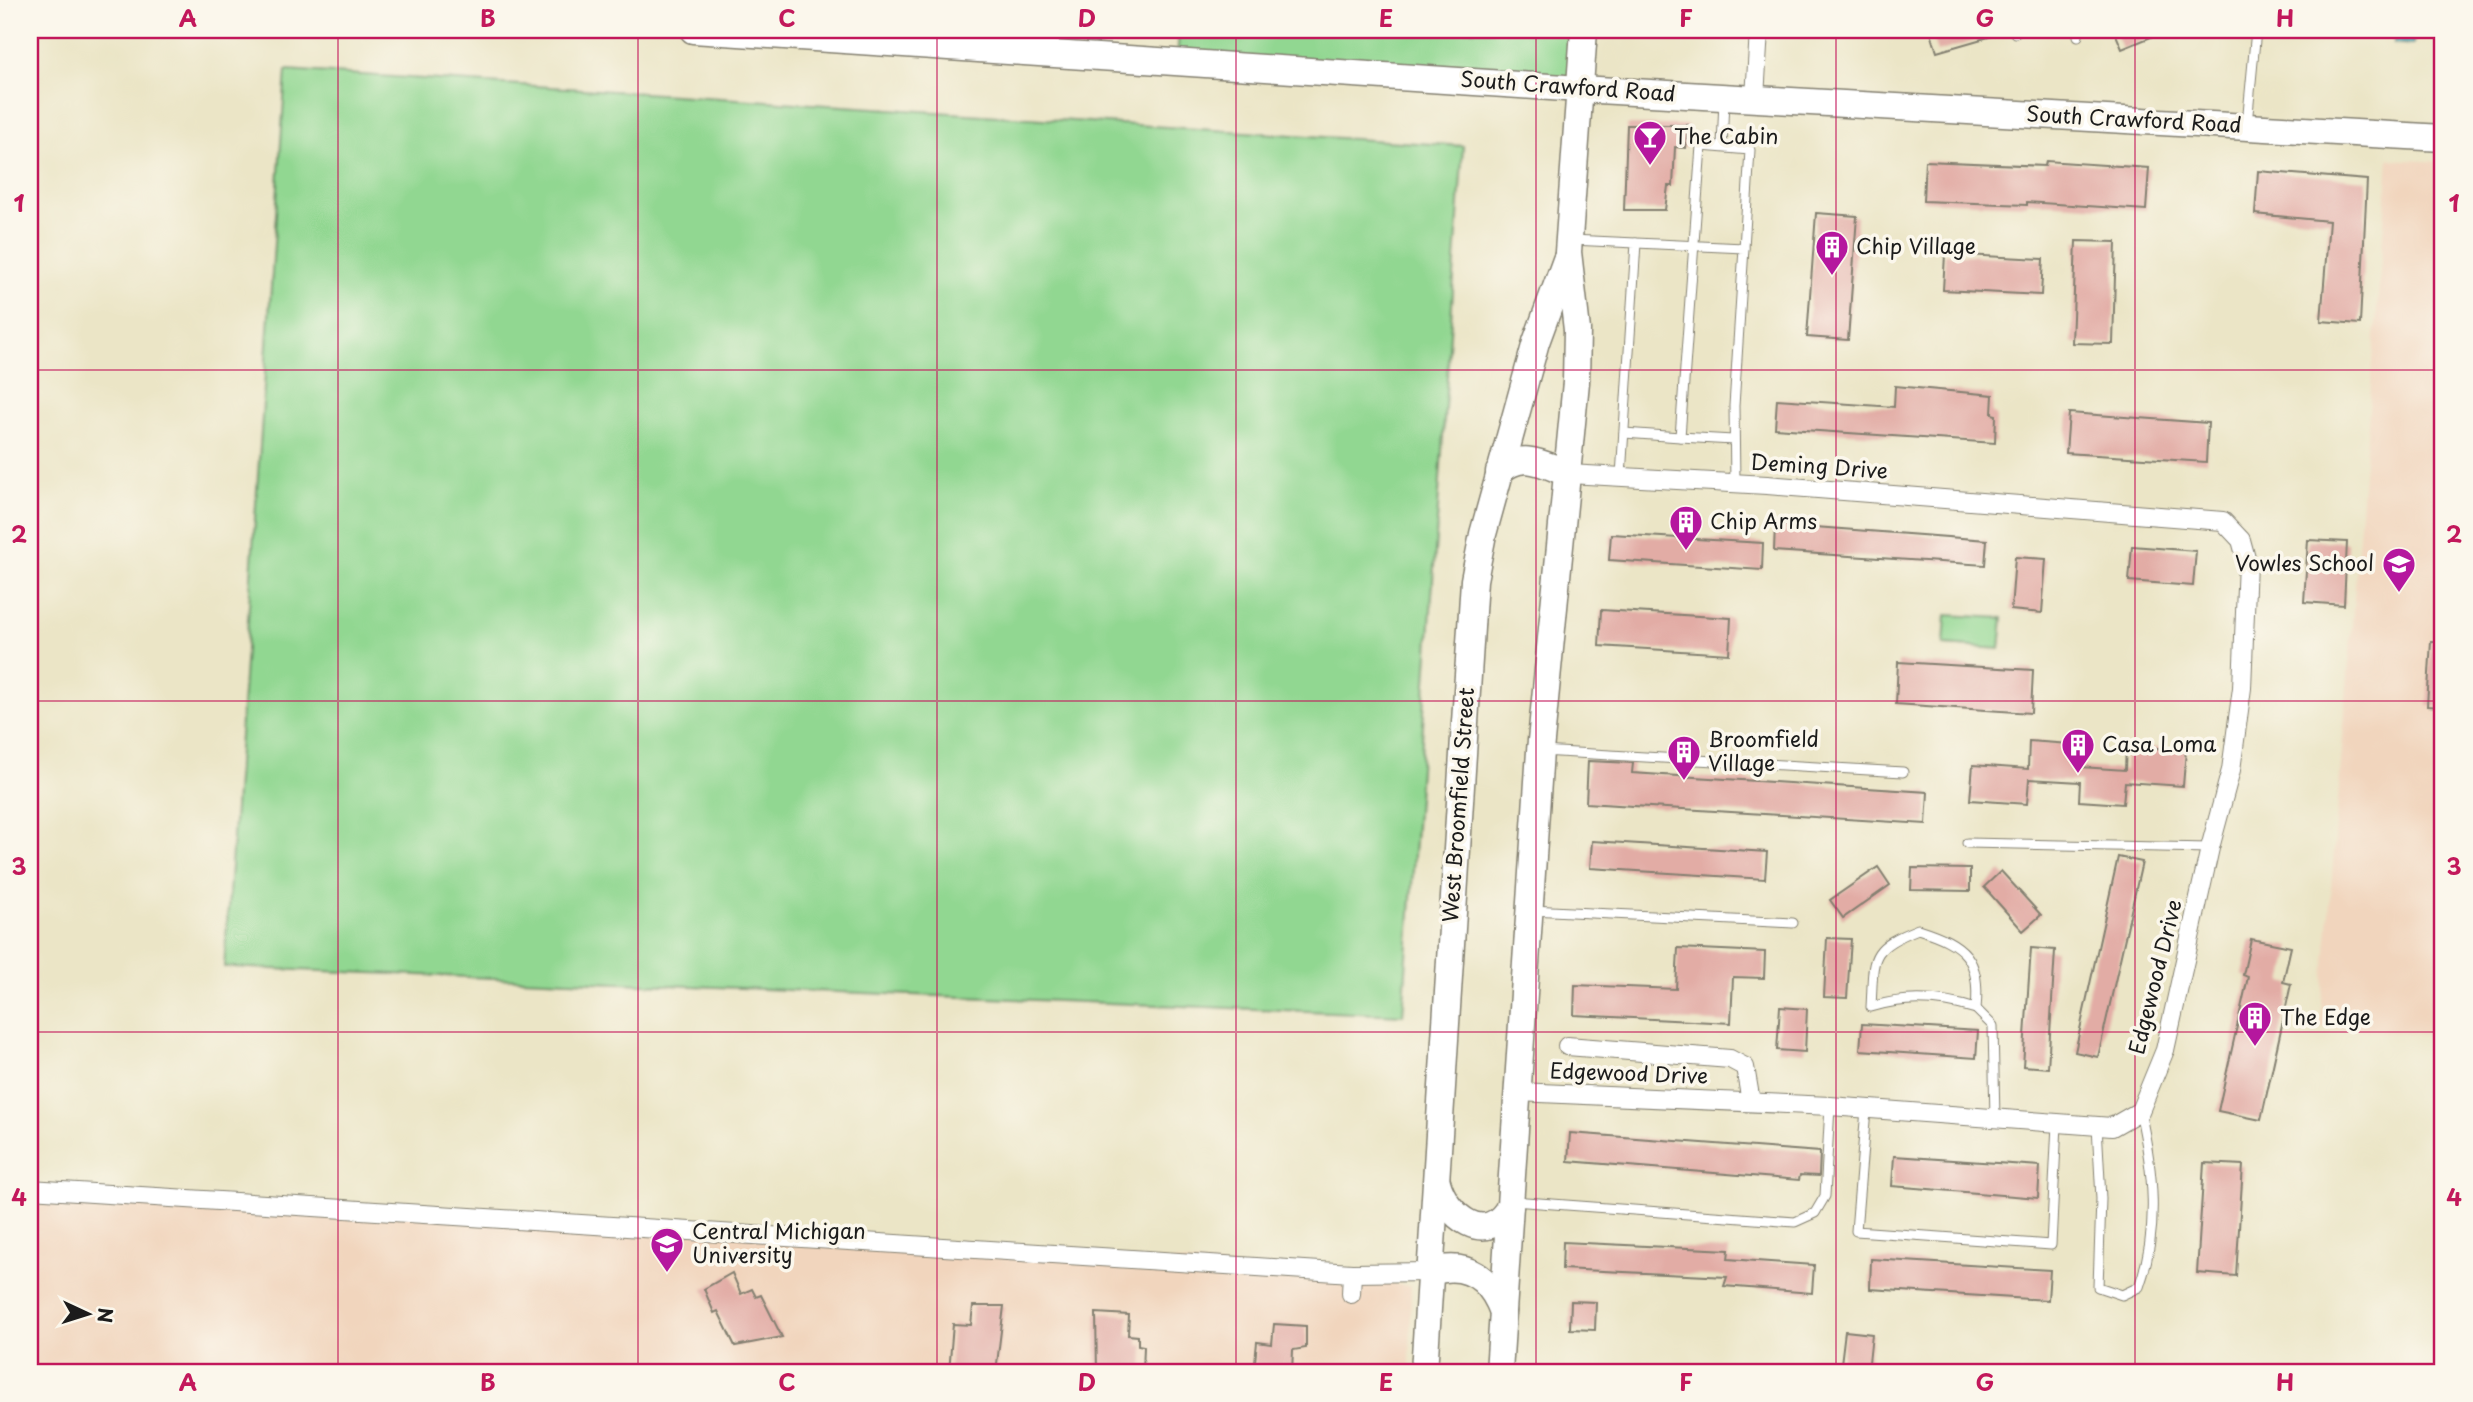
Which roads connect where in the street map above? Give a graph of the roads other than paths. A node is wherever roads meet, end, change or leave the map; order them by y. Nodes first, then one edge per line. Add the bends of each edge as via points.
1 (693, 30) edge
2 (1584, 30) edge
3 (1759, 30) edge
4 (2256, 30) edge
5 (1580, 89) junction
6 (1724, 97) junction
7 (1755, 98) junction
8 (2247, 126) junction
9 (2443, 138) edge
10 (1721, 147) junction
11 (1636, 243) junction
12 (1569, 246) junction
13 (1694, 246) junction
14 (1744, 248) junction
15 (1624, 433) junction
16 (1681, 437) junction
17 (1733, 440) junction
18 (1499, 472) junction
19 (1569, 474) junction
20 (1621, 476) junction
21 (1735, 483) junction
22 (2066, 509) joint
23 (1540, 751) junction
24 (1903, 772) dead end
25 (1967, 843) dead end
26 (2210, 848) junction
27 (1529, 910) junction
28 (1793, 923) dead end
29 (1976, 1009) junction
30 (1567, 1046) dead end
31 (1518, 1092) junction
32 (1751, 1102) junction
33 (1830, 1106) junction
34 (1866, 1109) junction
35 (2140, 1111) junction
36 (1995, 1119) junction
37 (2057, 1124) junction
38 (2097, 1126) junction
39 (1436, 1177) junction
40 (30, 1189) edge
41 (1511, 1204) junction
42 (1431, 1272) junction
43 (1352, 1273) junction
44 (1350, 1294) dead end
45 (1503, 1314) junction
46 (1424, 1372) edge
47 (1499, 1372) edge

1 - 5 main road, South Crawford Road
2 - 5 main road, West Broomfield Street
3 - 7 street
4 - 8 lane
5 - 6 main road, South Crawford Road
5 - 12 main road, West Broomfield Street
6 - 7 main road, South Crawford Road
6 - 10 lane
7 - 8 main road, South Crawford Road
8 - 9 main road, South Crawford Road
10 - 13 lane via 1701,146
10 - 14 lane via 1750,150
11 - 12 lane
11 - 13 lane
11 - 15 lane
12 - 18 main road, West Broomfield Street
12 - 19 main road, West Broomfield Street via 1578,348
13 - 14 lane
13 - 16 lane
14 - 17 lane
15 - 16 lane
15 - 20 lane
16 - 17 lane
17 - 21 lane
18 - 19 main road via 1512,461 1527,458
18 - 39 main road, West Broomfield Street via 1474,580
19 - 20 street, Deming Drive
19 - 23 main road, West Broomfield Street
20 - 21 street, Deming Drive
21 - 22 street, Deming Drive
22 - 26 street, Edgewood Drive via 2223,521 2241,540 2246,562 2242,688 2231,770
23 - 24 lane
23 - 27 main road, West Broomfield Street
25 - 26 lane
26 - 35 street, Edgewood Drive via 2165,1050
27 - 28 lane
27 - 31 main road, West Broomfield Street
29 - 29 lane via 1954,1002 1899,999 1871,1007 1874,958 1883,945 1918,929 1954,943 1972,959 1978,986
29 - 36 lane via 1993,1026
30 - 32 street via 1730,1059 1745,1068
31 - 32 street, Edgewood Drive
31 - 41 main road, West Broomfield Street
32 - 33 street, Edgewood Drive
33 - 34 street, Edgewood Drive
33 - 41 lane via 1825,1196 1815,1213 1795,1222
34 - 36 street, Edgewood Drive
34 - 37 lane via 1856,1231 2051,1245
35 - 38 street, Edgewood Drive via 2112,1127
35 - 38 lane via 2151,1162 2154,1215 2139,1287 2122,1295 2098,1287 2101,1199
36 - 37 street, Edgewood Drive
37 - 38 street, Edgewood Drive
39 - 41 main road via 1444,1201 1465,1222 1489,1226 1504,1217
39 - 42 main road, West Broomfield Street
40 - 43 street
41 - 45 main road, West Broomfield Street
42 - 43 street
42 - 45 main road via 1458,1268 1482,1277 1493,1289
42 - 46 main road, West Broomfield Street
43 - 44 street
45 - 47 main road, West Broomfield Street

